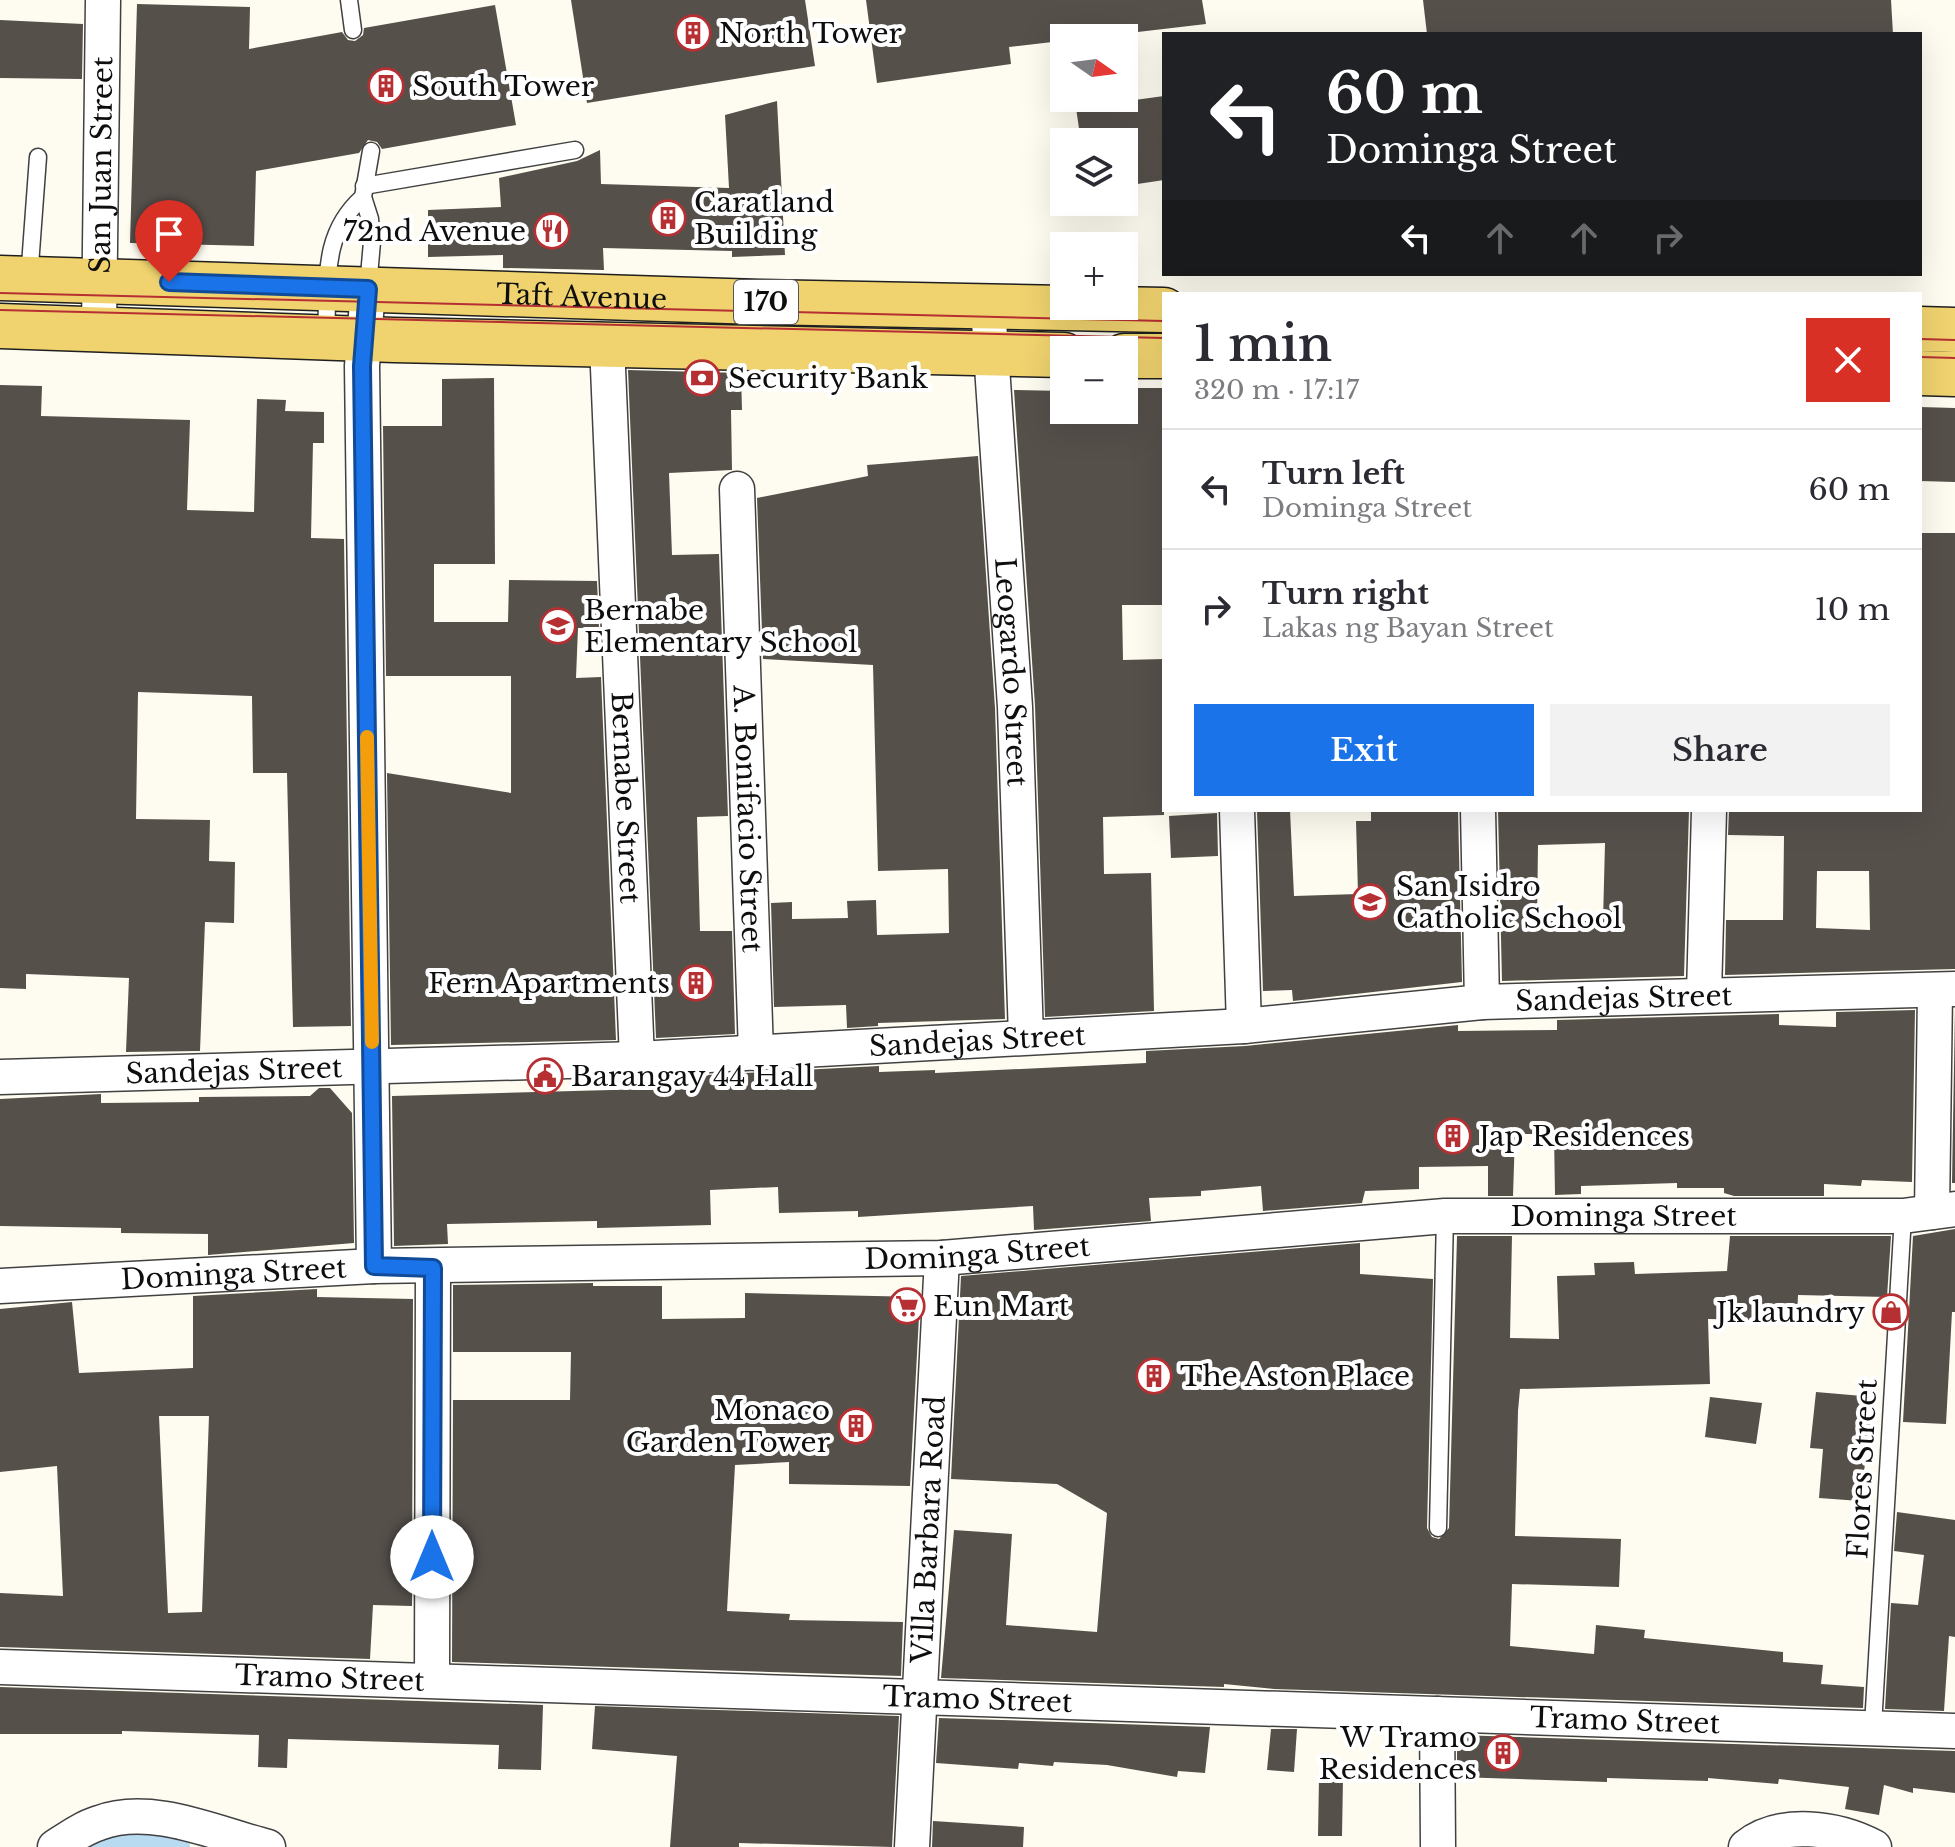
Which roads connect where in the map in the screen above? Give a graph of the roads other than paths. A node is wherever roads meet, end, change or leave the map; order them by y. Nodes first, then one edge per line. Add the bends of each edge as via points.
1 (103, 0) edge
2 (349, 0) edge
3 (353, 30) dead end
4 (575, 150) dead end
5 (371, 151) dead end
6 (38, 157) dead end
7 (363, 192) junction
8 (14, 278) edge
9 (99, 280) junction
10 (348, 288) junction
11 (759, 302) junction
12 (999, 307) junction
13 (1162, 310) edge
14 (0, 326) edge
15 (99, 329) junction
16 (1922, 329) edge
17 (1955, 330) edge
18 (345, 338) junction
19 (607, 344) junction
20 (758, 348) junction
21 (1000, 353) junction
22 (1050, 355) edge
23 (1138, 356) edge
24 (1162, 356) edge
25 (1922, 373) edge
26 (1955, 374) edge
27 (737, 489) dead end
28 (1237, 812) edge
29 (1478, 812) edge
30 (1709, 812) edge
31 (1945, 990) edge
32 (1704, 994) junction
33 (1482, 1002) junction
34 (1244, 1026) junction
35 (1026, 1037) junction
36 (756, 1053) junction
37 (637, 1059) junction
38 (372, 1068) junction
39 (0, 1077) edge
40 (1930, 1213) edge
41 (1445, 1216) junction
42 (942, 1258) junction
43 (374, 1266) junction
44 (433, 1268) junction
45 (0, 1286) edge
46 (1438, 1528) dead end
47 (0, 1667) edge
48 (432, 1679) junction
49 (921, 1695) junction
50 (1437, 1714) junction
51 (1873, 1726) junction
52 (1955, 1731) edge
53 (55, 1847) edge
54 (268, 1847) edge
55 (912, 1847) edge
56 (1438, 1847) edge
57 (1746, 1847) edge
58 (1874, 1847) edge

1 - 9 street, San Juan Street
2 - 3 lane
4 - 7 lane
5 - 7 lane
6 - 8 lane
7 - 10 lane via 372,242
7 - 10 lane via 333,235
8 - 9 main road, Taft Avenue / 170
9 - 10 main road, Taft Avenue / 170
9 - 15 street, San Juan Street
10 - 11 main road, Taft Avenue / 170
10 - 18 street
11 - 12 main road, Taft Avenue / 170
11 - 20 main road
12 - 13 main road, Taft Avenue / 170
12 - 21 main road
14 - 15 main road, Taft Avenue / 170
15 - 18 main road, Taft Avenue / 170
16 - 17 main road
18 - 19 main road, Taft Avenue / 170
18 - 38 street
19 - 20 main road, Taft Avenue / 170
19 - 37 street, Bernabe Street
20 - 21 main road, Taft Avenue / 170
21 - 22 main road, Taft Avenue / 170
21 - 35 street, Leogardo Street
23 - 24 main road
25 - 26 main road
27 - 36 street, A. Bonifacio Street
28 - 34 street
29 - 33 street
30 - 32 street
31 - 32 street, Sandejas Street
31 - 40 street
32 - 33 street, Sandejas Street
33 - 34 street, Sandejas Street
34 - 35 street, Sandejas Street
35 - 36 street, Sandejas Street
36 - 37 street, Sandejas Street
37 - 38 street, Sandejas Street
38 - 39 street, Sandejas Street
38 - 43 street
40 - 41 street, Dominga Street
40 - 51 lane, Flores Street
41 - 42 street, Dominga Street
41 - 46 lane
42 - 44 street, Dominga Street
42 - 49 street, Villa Barbara Road
43 - 44 street, Dominga Street
43 - 45 street, Dominga Street
44 - 48 street
47 - 48 street, Tramo Street
48 - 49 street, Tramo Street
49 - 50 street, Tramo Street
49 - 55 street, Villa Barbara Road
50 - 51 street, Tramo Street
50 - 56 street
51 - 52 street, Tramo Street
53 - 54 street via 101,1822 124,1817 155,1817
57 - 58 street via 1795,1828

